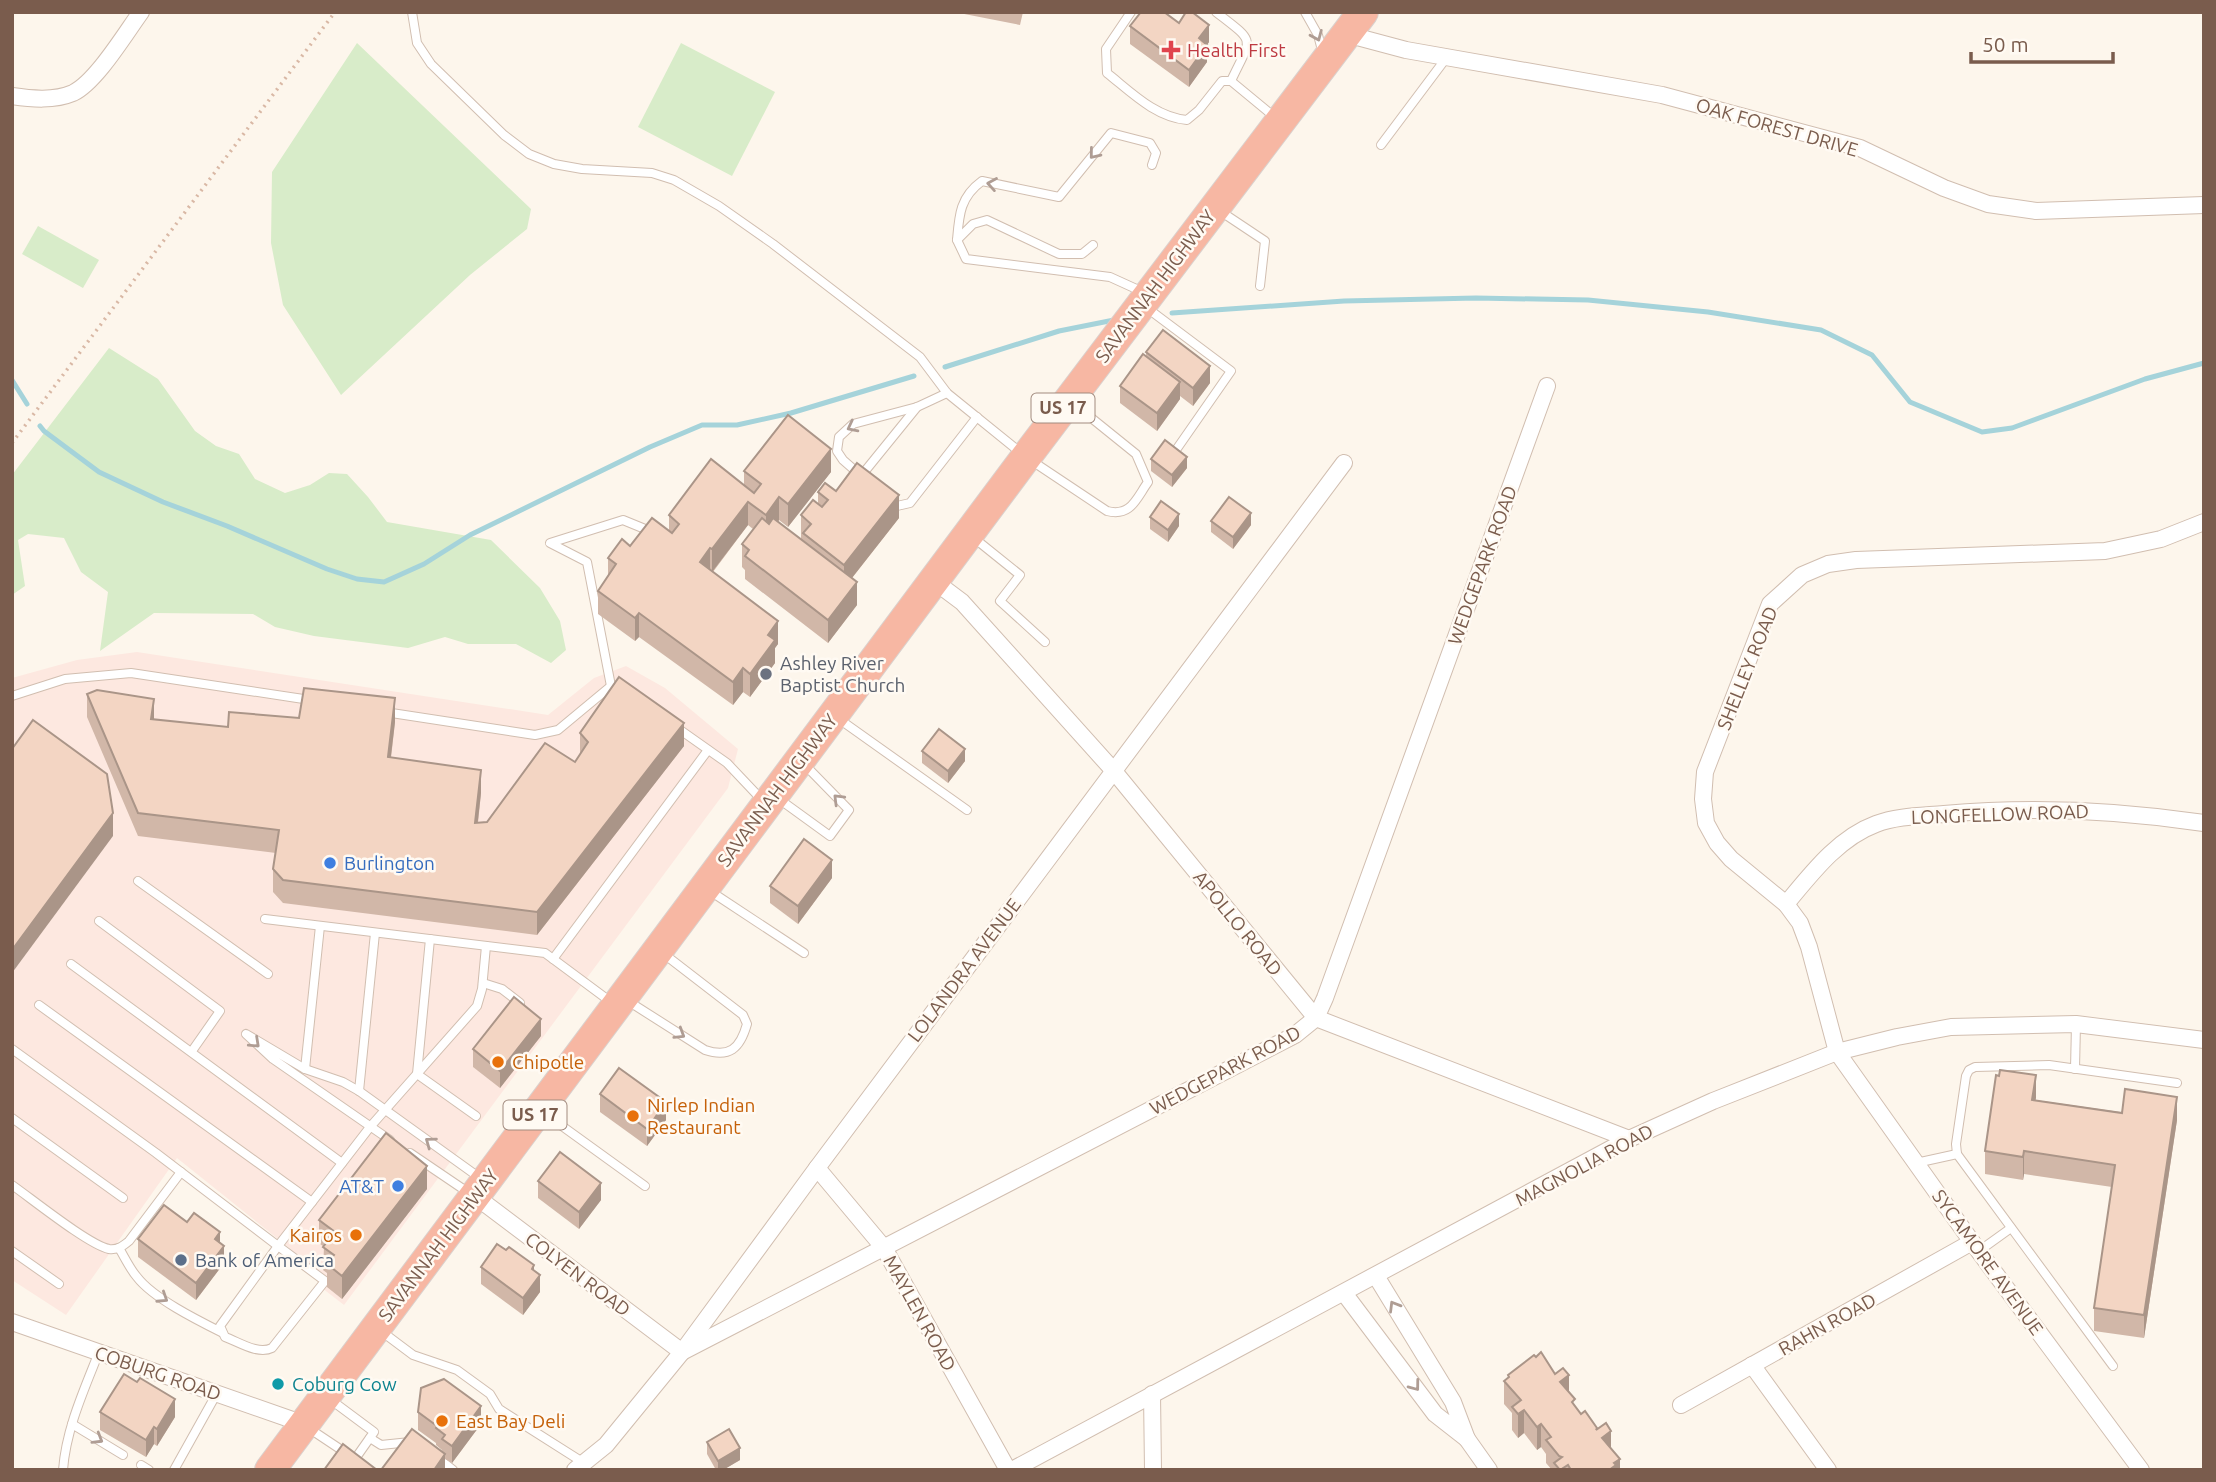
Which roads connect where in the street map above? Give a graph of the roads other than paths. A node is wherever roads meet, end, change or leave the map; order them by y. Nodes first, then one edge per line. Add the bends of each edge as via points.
1 (141, 12) edge
2 (412, 12) edge
3 (1131, 12) edge
4 (1216, 12) edge
5 (1305, 12) edge
6 (1354, 23) edge
7 (1447, 57) junction
8 (1325, 61) junction
9 (1231, 81) junction
10 (12, 96) edge
11 (1280, 121) junction
12 (1381, 145) dead end
13 (1152, 165) dead end
14 (2204, 205) edge
15 (1214, 208) junction
16 (957, 240) junction
17 (1093, 245) dead end
18 (1260, 286) dead end
19 (1145, 299) junction
20 (1547, 386) dead end
21 (947, 393) junction
22 (1069, 400) junction
23 (917, 407) junction
24 (977, 417) junction
25 (1176, 450) edge
26 (1026, 457) junction
27 (1344, 463) dead end
28 (861, 476) junction
29 (868, 483) edge
30 (884, 496) edge
31 (2204, 522) edge
32 (645, 529) edge
33 (968, 534) junction
34 (934, 581) junction
35 (1045, 642) dead end
36 (611, 686) junction
37 (12, 696) edge
38 (634, 696) edge
39 (320, 702) edge
40 (373, 710) edge
41 (834, 715) junction
42 (666, 719) edge
43 (708, 750) junction
44 (800, 760) junction
45 (1113, 770) junction
46 (770, 800) junction
47 (967, 810) dead end
48 (2204, 823) edge
49 (138, 881) dead end
50 (704, 887) junction
51 (1786, 904) junction
52 (265, 919) dead end
53 (99, 921) dead end
54 (320, 926) junction
55 (375, 933) junction
56 (430, 939) junction
57 (486, 946) junction
58 (658, 950) junction
59 (804, 953) dead end
60 (553, 959) junction
61 (71, 964) dead end
62 (268, 974) dead end
63 (482, 983) junction
64 (619, 1002) junction
65 (39, 1006) dead end
66 (530, 1011) edge
67 (1316, 1018) junction
68 (2076, 1024) junction
69 (2204, 1041) edge
70 (12, 1049) edge
71 (192, 1051) junction
72 (1837, 1052) junction
73 (305, 1069) junction
74 (2075, 1069) junction
75 (416, 1074) junction
76 (2177, 1083) dead end
77 (359, 1091) junction
78 (385, 1109) junction
79 (539, 1110) junction
80 (476, 1116) dead end
81 (12, 1118) edge
82 (370, 1127) junction
83 (1629, 1139) junction
84 (393, 1142) edge
85 (405, 1150) edge
86 (1957, 1154) junction
87 (342, 1163) junction
88 (1916, 1163) junction
89 (817, 1168) junction
90 (181, 1172) junction
91 (12, 1185) edge
92 (645, 1186) dead end
93 (480, 1189) junction
94 (123, 1198) dead end
95 (312, 1202) junction
96 (2011, 1228) junction
97 (278, 1246) junction
98 (1976, 1246) junction
99 (119, 1248) junction
100 (884, 1248) junction
101 (12, 1251) edge
102 (1376, 1276) junction
103 (59, 1284) dead end
104 (1343, 1293) junction
105 (12, 1322) edge
106 (376, 1328) junction
107 (221, 1332) junction
108 (1421, 1349) junction
109 (99, 1352) junction
110 (682, 1352) junction
111 (1398, 1365) junction
112 (1752, 1365) junction
113 (2113, 1366) dead end
114 (217, 1393) junction
115 (1152, 1394) junction
116 (326, 1396) junction
117 (1681, 1405) dead end
118 (72, 1424) junction
119 (304, 1424) junction
120 (370, 1438) junction
121 (1467, 1439) junction
122 (415, 1441) edge
123 (123, 1455) dead end
124 (434, 1455) edge
125 (579, 1466) edge
126 (63, 1470) edge
127 (174, 1470) edge
128 (270, 1470) edge
129 (453, 1470) edge
130 (1010, 1470) edge
131 (1153, 1470) edge
132 (1489, 1470) edge
133 (1828, 1470) edge
134 (2141, 1470) edge

1 - 10 street via 97,72 74,92 45,99
2 - 21 lane via 417,43 431,64 529,154 554,164 652,173 674,180 773,244 920,357
3 - 9 lane via 1106,49 1107,73 1155,110 1187,120 1222,81
4 - 9 lane via 1246,35 1248,43
5 -> 8 lane
6 - 7 street, OAK FOREST DRIVE via 1406,50
6 - 8 highway, SAVANNAH HIGHWAY / US 17
7 - 12 lane
7 - 14 street, OAK FOREST DRIVE via 1662,95 1860,148 1988,204 2036,211
8 - 11 highway, SAVANNAH HIGHWAY / US 17
9 - 11 lane
11 - 15 highway, SAVANNAH HIGHWAY / US 17
13 -> 16 lane via 1156,153 1150,142 1111,132 1059,197 982,181 960,206
15 - 18 lane via 1265,242
15 - 19 highway, SAVANNAH HIGHWAY / US 17
16 - 17 lane via 973,224 987,220 1059,254 1082,254
16 - 19 lane via 966,259 1110,276
19 - 22 highway, SAVANNAH HIGHWAY / US 17
19 - 25 lane via 1231,371
20 - 67 street, WEDGEPARK ROAD
21 - 23 lane
21 - 24 lane
22 - 26 highway, SAVANNAH HIGHWAY / US 17
22 - 26 lane via 1140,459 1148,482 1128,510 1118,514 1107,511
23 - 28 lane
23 -> 28 lane via 853,424 843,431 837,450
24 - 26 lane
24 - 30 lane via 910,503 897,506
26 - 33 highway, SAVANNAH HIGHWAY / US 17
27 - 45 street, LOLANDRA AVENUE
28 - 29 lane
31 - 51 street, SHELLEY ROAD via 2161,539 2105,551 1828,564 1787,586 1770,604 1705,772 1703,799 1706,823 1717,844
32 - 36 lane via 623,520 550,543 587,562
33 - 34 highway, SAVANNAH HIGHWAY / US 17
33 - 35 lane via 1020,575 1000,601
34 - 41 highway, SAVANNAH HIGHWAY / US 17
34 - 45 street, APOLLO ROAD via 962,602
36 - 38 lane
36 - 40 lane via 558,730 535,735
37 - 39 lane via 65,678 131,673
41 - 44 highway, SAVANNAH HIGHWAY / US 17
41 - 47 lane
42 - 43 lane
43 - 46 lane
43 - 60 lane
44 - 46 highway, SAVANNAH HIGHWAY / US 17
46 -> 44 lane via 830,836 849,810
45 - 67 street, APOLLO ROAD
45 - 89 street, LOLANDRA AVENUE
46 - 50 highway, SAVANNAH HIGHWAY / US 17
48 - 51 street, LONGFELLOW ROAD via 2084,810 1907,817 1854,835
49 - 62 lane
50 - 58 highway, SAVANNAH HIGHWAY / US 17
50 - 59 lane
51 - 72 street, SHELLEY ROAD via 1809,947
52 - 54 lane
53 - 71 lane via 220,1011
54 - 55 lane
54 - 73 lane
55 - 56 lane
55 - 77 lane
56 - 57 lane
56 - 75 lane
57 - 60 lane via 545,953
57 - 63 lane
58 - 64 highway, SAVANNAH HIGHWAY / US 17
64 -> 58 lane via 705,1050 731,1052 739,1042 747,1024 743,1015
60 - 64 lane
61 - 71 lane
63 - 66 lane via 502,989
63 - 75 lane via 477,1006
64 - 79 highway, SAVANNAH HIGHWAY / US 17
65 - 95 lane
67 - 83 street, APOLLO ROAD
67 - 100 street, WEDGEPARK ROAD via 1295,1035
68 - 69 street, MAGNOLIA ROAD
68 - 72 street, MAGNOLIA ROAD via 1951,1027
68 - 74 lane
70 - 90 lane
71 - 87 lane
72 - 83 street, MAGNOLIA ROAD
72 - 88 street, SYCAMORE AVENUE
73 - 77 lane
73 -> 82 lane via 246,1034 273,1059
74 - 76 lane
74 - 86 lane via 1969,1070
75 - 78 lane
75 - 80 lane
77 - 78 lane
78 - 82 lane
93 -> 78 lane
79 - 92 lane
79 - 93 highway, SAVANNAH HIGHWAY / US 17
81 - 94 lane
82 - 84 lane
82 - 87 lane
83 - 102 street, MAGNOLIA ROAD
85 - 93 lane
86 - 88 lane
86 - 96 lane
87 - 95 lane
88 - 98 street, SYCAMORE AVENUE
89 - 100 street, MAYLEN ROAD
89 - 110 street, LOLANDRA AVENUE
90 - 97 lane
90 - 99 lane via 130,1241
91 - 99 lane via 92,1241 108,1249
93 - 106 highway, SAVANNAH HIGHWAY / US 17
93 - 110 street, COLYEN ROAD
95 - 97 lane
96 - 98 lane
96 - 113 lane
97 - 107 lane via 220,1326
97 - 107 lane via 325,1281 267,1351
98 - 112 street, RAHN ROAD
98 - 134 street, SYCAMORE AVENUE
99 -> 107 lane via 147,1288
100 - 110 street, WEDGEPARK ROAD
100 - 130 street, MAYLEN ROAD
101 - 103 lane
102 - 104 street, MAGNOLIA ROAD
108 -> 102 street
104 - 111 street
104 - 115 street, MAGNOLIA ROAD
105 - 109 street, COBURG ROAD
106 - 116 highway, SAVANNAH HIGHWAY / US 17
106 - 125 lane via 413,1354 457,1370 490,1394 499,1409
108 - 111 street
108 - 121 street via 1453,1402
109 - 114 street, COBURG ROAD
109 - 118 lane
110 - 125 street, LOLANDRA AVENUE via 606,1445
111 -> 121 street via 1435,1414
112 - 117 street, RAHN ROAD
112 - 133 street
114 - 119 street, COBURG ROAD
114 - 127 lane
115 - 130 street, MAGNOLIA ROAD
115 - 131 street
116 - 119 highway, SAVANNAH HIGHWAY / US 17
116 - 120 lane via 374,1432
118 -> 123 lane
118 - 126 lane
119 - 120 lane via 355,1459
119 - 128 highway, SAVANNAH HIGHWAY / US 17
120 - 122 lane via 381,1445
121 - 132 street
124 - 129 lane

